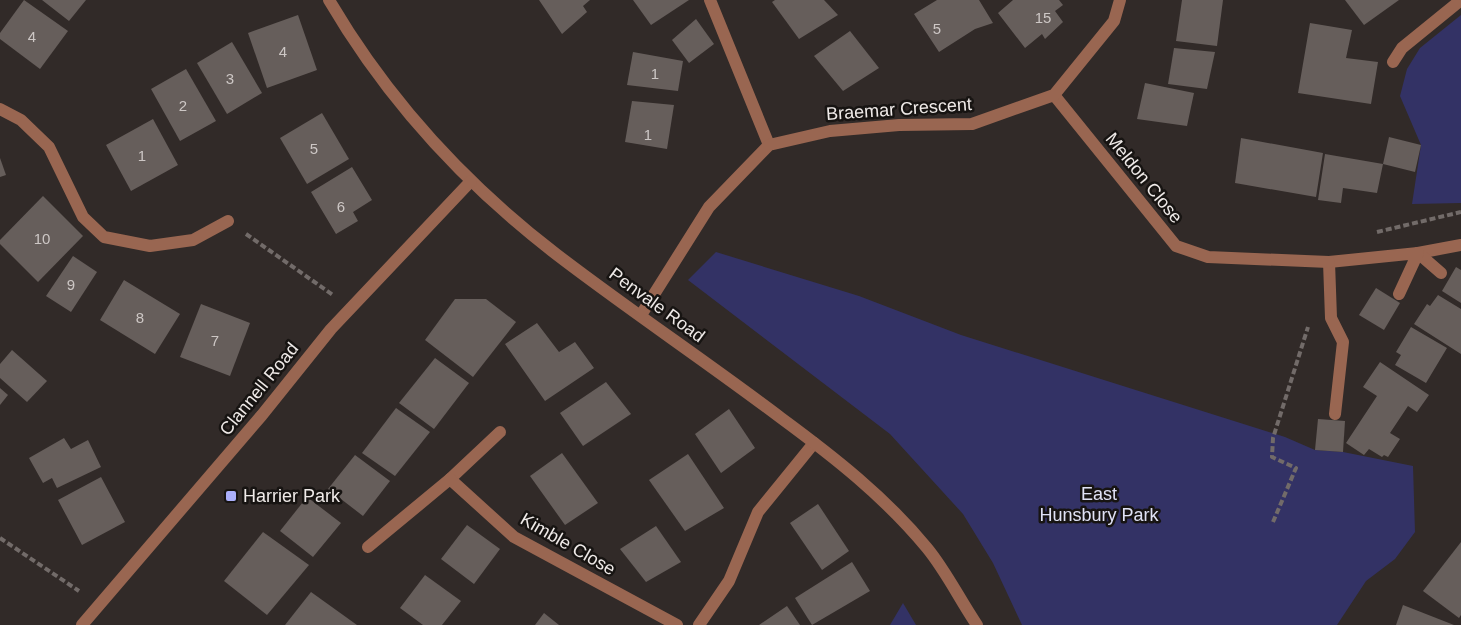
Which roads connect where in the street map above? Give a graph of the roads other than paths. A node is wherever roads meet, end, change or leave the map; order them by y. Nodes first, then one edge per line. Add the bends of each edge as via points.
1 (329, 0) edge
2 (710, 0) edge
3 (1120, 0) edge
4 (1461, 0) edge
5 (1393, 62) dead end
6 (1054, 95) junction
7 (0, 110) edge
8 (769, 145) junction
9 (471, 180) junction
10 (228, 221) road end
11 (1461, 245) edge
12 (1418, 253) junction
13 (1329, 262) junction
14 (1441, 273) dead end
15 (1399, 294) dead end
16 (641, 315) junction
17 (1335, 414) dead end
18 (500, 432) dead end
19 (814, 443) junction
20 (450, 478) junction
21 (368, 547) dead end
22 (81, 625) edge
23 (677, 625) edge
24 (699, 625) edge
25 (976, 625) edge

1 - 9 street, Penvale Road via 351,38 405,111
2 - 8 street
3 - 6 street via 1114,21
4 - 5 street via 1402,48
6 - 8 street, Braemar Crescent via 972,124 830,131
6 - 13 street, Meldon Close via 1176,246 1208,257
7 - 10 street via 21,120 49,147 83,217 104,237 150,246 193,240
8 - 16 street via 709,207
9 - 16 street, Penvale Road via 555,253
9 - 22 street, Clannell Road via 351,308
11 - 12 street, Meldon Close
12 - 13 street, Meldon Close
12 - 14 street
12 - 15 street
13 - 17 street via 1331,318 1343,342
16 - 19 street, Penvale Road
18 - 20 street
19 - 24 street via 758,512 729,581
19 - 25 street, Penvale Road via 869,486 928,549
20 - 21 street
20 - 23 street, Kimble Close via 514,537

